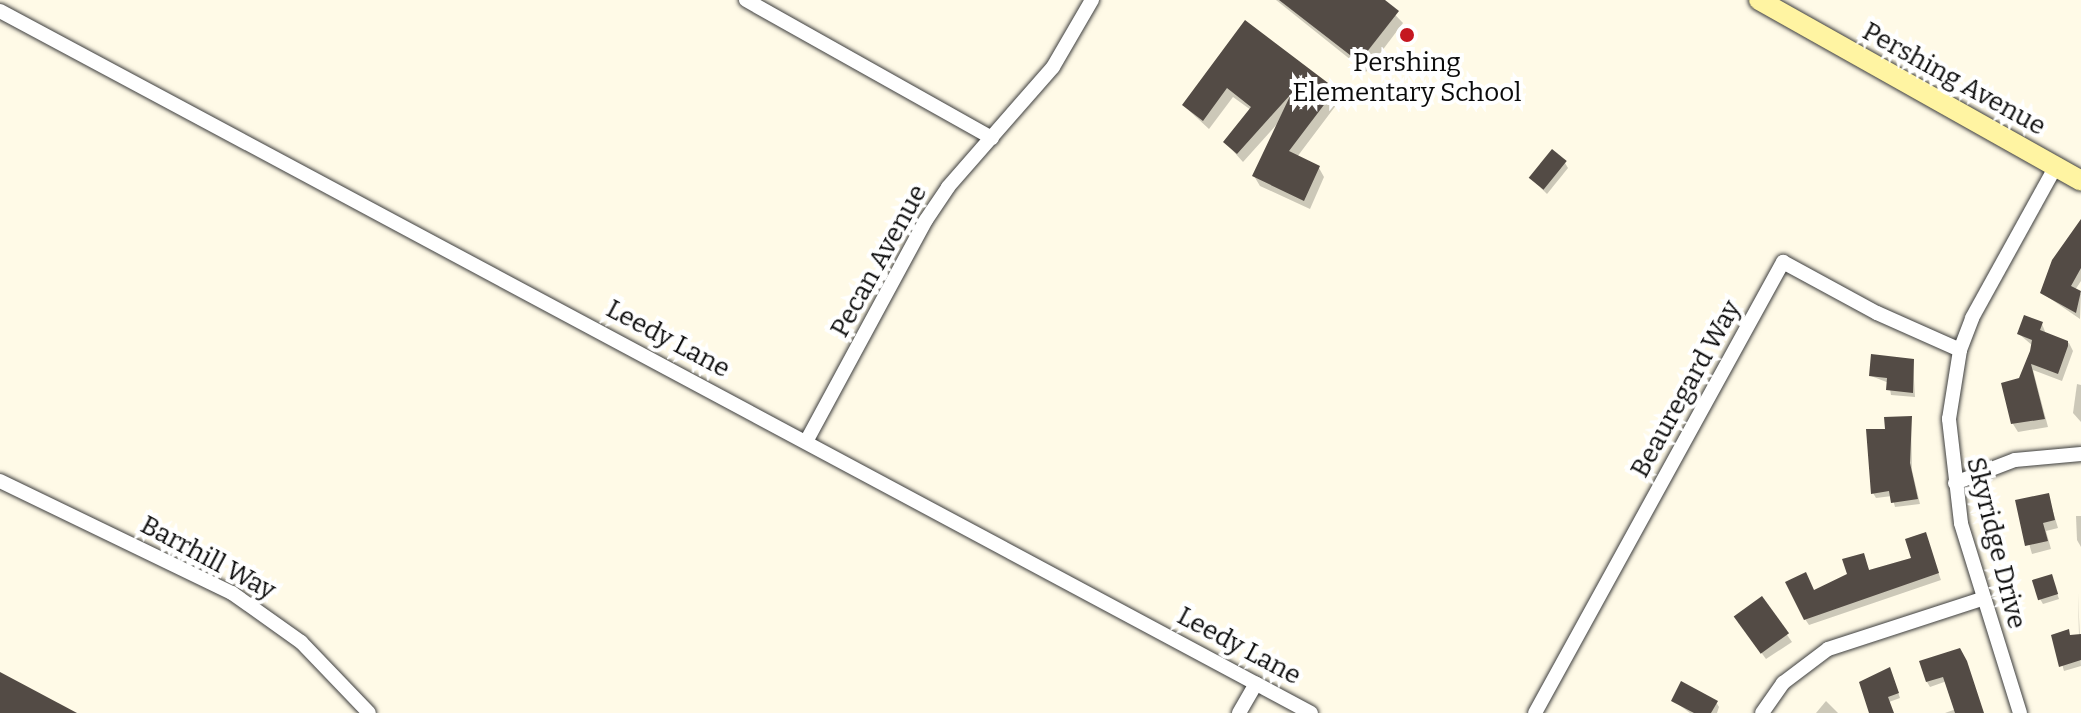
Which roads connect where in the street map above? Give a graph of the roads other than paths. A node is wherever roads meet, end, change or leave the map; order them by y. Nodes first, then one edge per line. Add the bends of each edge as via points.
1 (746, 0) edge
2 (1092, 0) edge
3 (1759, 0) edge
4 (0, 11) edge
5 (992, 138) junction
6 (2056, 166) junction
7 (2081, 181) edge
8 (1960, 350) junction
9 (807, 440) junction
10 (2081, 454) edge
11 (0, 481) edge
12 (1955, 483) junction
13 (1982, 599) junction
14 (1256, 683) junction
15 (369, 713) edge
16 (1239, 713) edge
17 (1311, 713) edge
18 (1535, 713) edge
19 (1762, 713) edge
20 (2020, 713) edge

1 - 5 street
2 - 5 street, Pecan Avenue via 1053,67
3 - 6 street, Pershing Avenue
4 - 9 street, Leedy Lane
5 - 9 street, Pecan Avenue via 926,220
6 - 7 street, Pershing Avenue
6 - 8 street, Skyridge Drive via 1986,290
8 - 12 street, Skyridge Drive via 1949,419
8 - 18 street, Beauregard Way via 1783,262
9 - 14 street, Leedy Lane
10 - 12 street via 2015,460
11 - 15 street, Barrhill Way via 242,599 301,642
12 - 13 street, Skyridge Drive
13 - 19 street via 1828,649 1783,683
13 - 20 street, Skyridge Drive
14 - 16 street
14 - 17 street, Leedy Lane

